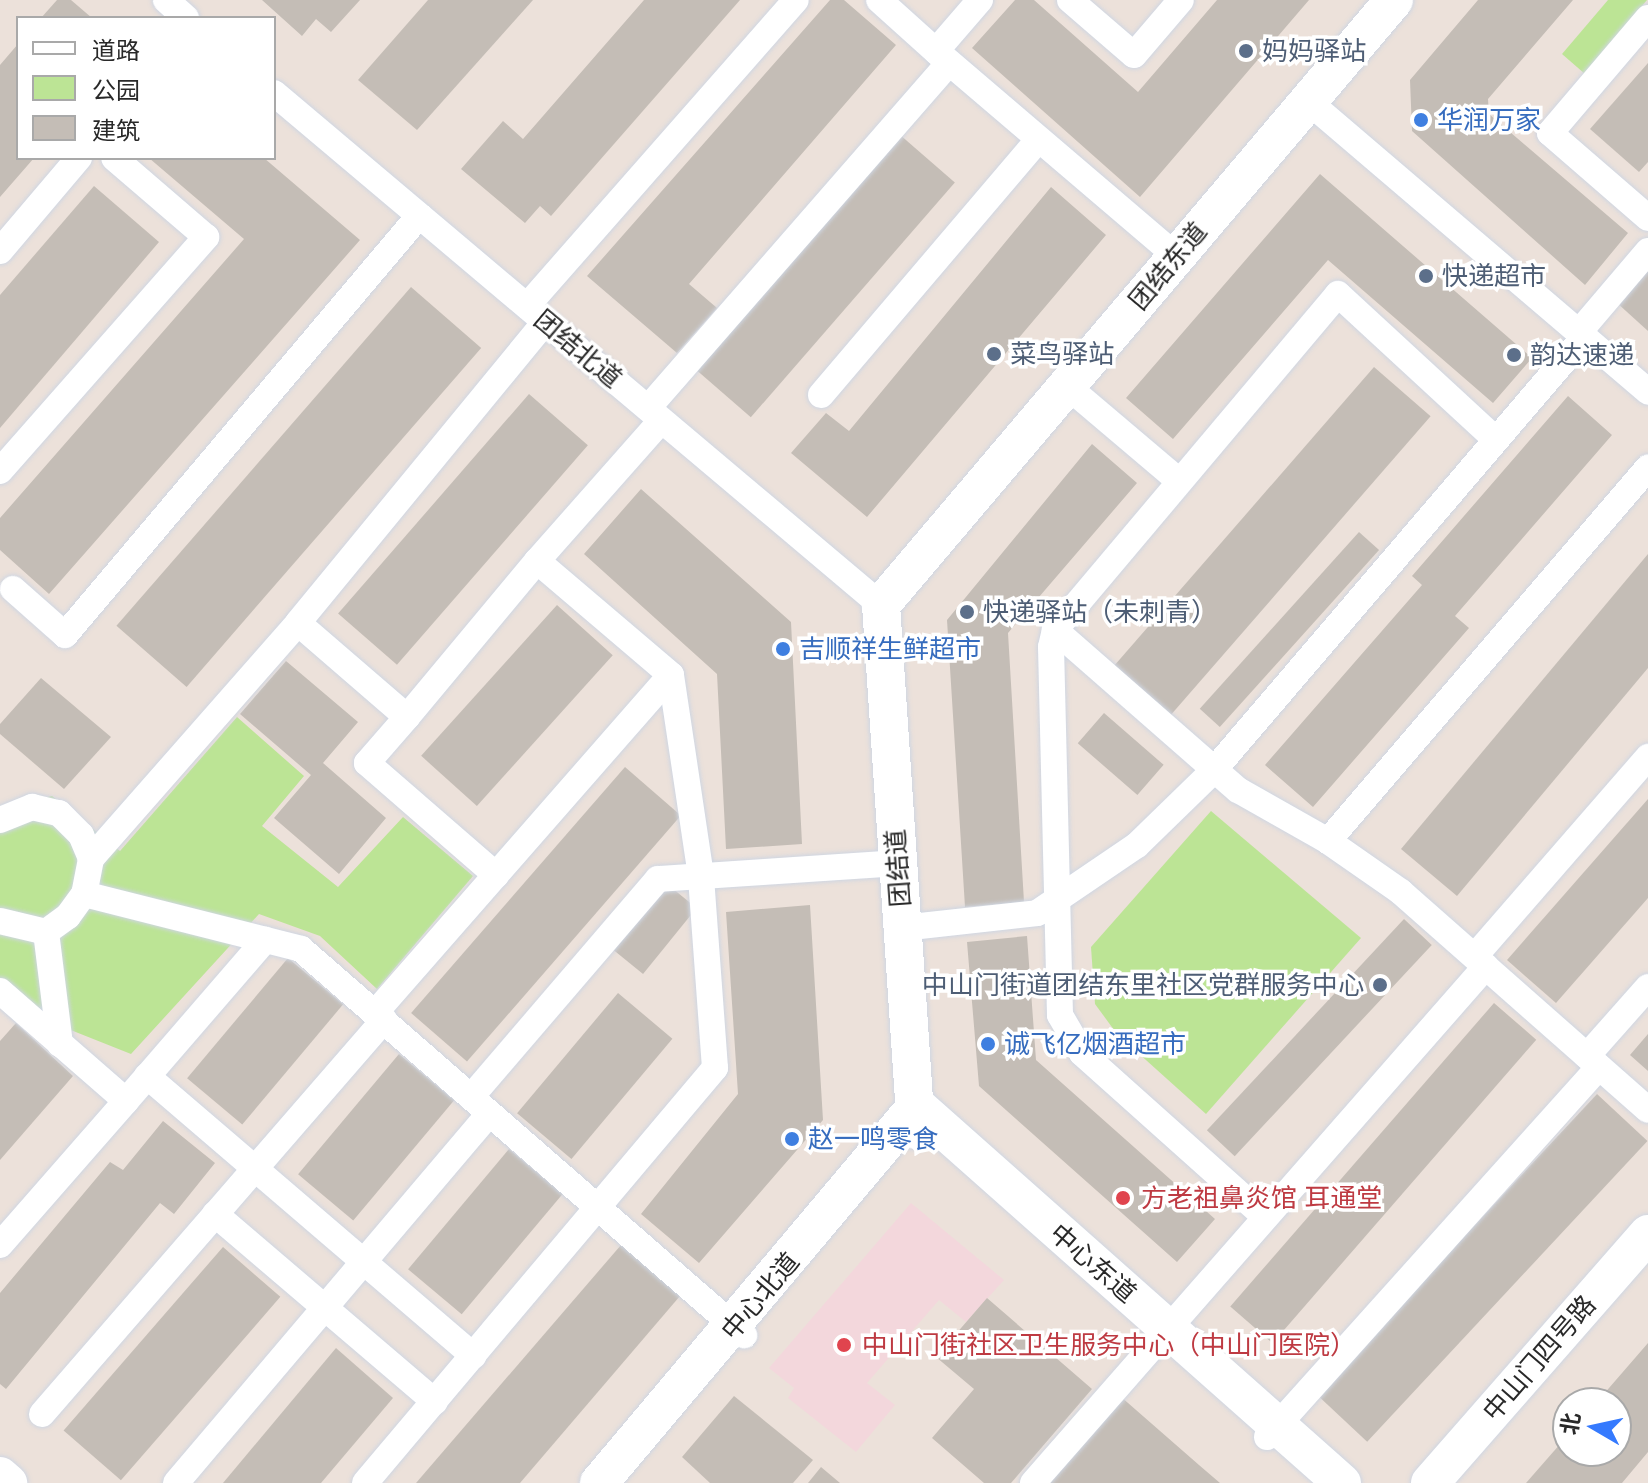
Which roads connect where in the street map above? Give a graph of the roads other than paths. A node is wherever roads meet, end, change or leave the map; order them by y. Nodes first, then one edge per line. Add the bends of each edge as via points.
1 (166, 0) edge
2 (796, 0) edge
3 (879, 0) edge
4 (980, 0) edge
5 (1070, 0) edge
6 (1181, 0) edge
7 (1394, 0) edge
8 (184, 16) edge
9 (1648, 18) edge
10 (942, 57) junction
11 (276, 95) edge
12 (1309, 102) junction
13 (1038, 140) junction
14 (77, 160) edge
15 (116, 160) edge
16 (419, 216) junction
17 (1648, 218) edge
18 (0, 251) edge
19 (1648, 251) edge
20 (1176, 256) junction
21 (536, 314) junction
22 (1582, 334) junction
23 (1067, 386) junction
24 (1648, 392) edge
25 (821, 395) dead end
26 (655, 414) junction
27 (1495, 439) junction
28 (1647, 469) edge
29 (0, 471) edge
30 (1178, 480) junction
31 (537, 561) junction
32 (4, 590) edge
33 (881, 605) junction
34 (298, 623) junction
35 (1055, 630) junction
36 (671, 675) junction
37 (407, 717) junction
38 (1648, 757) edge
39 (1214, 770) junction
40 (0, 820) edge
41 (1328, 841) junction
42 (91, 859) junction
43 (897, 863) junction
44 (496, 875) junction
45 (701, 876) junction
46 (84, 894) junction
47 (1057, 898) junction
48 (0, 921) edge
49 (902, 928) junction
50 (46, 932) junction
51 (265, 940) junction
52 (1480, 961) junction
53 (1648, 987) edge
54 (1, 993) edge
55 (380, 1017) junction
56 (60, 1044) junction
57 (1593, 1062) junction
58 (147, 1076) junction
59 (126, 1101) junction
60 (480, 1106) junction
61 (1648, 1110) edge
62 (916, 1118) junction
63 (254, 1168) junction
64 (597, 1209) junction
65 (215, 1214) junction
66 (1263, 1215) junction
67 (1648, 1234) edge
68 (0, 1245) edge
69 (1648, 1257) edge
70 (364, 1262) junction
71 (325, 1308) junction
72 (739, 1331) junction
73 (1160, 1333) junction
74 (474, 1356) junction
75 (435, 1402) junction
76 (42, 1414) dead end
77 (1271, 1431) junction
78 (0, 1476) edge
79 (8, 1483) edge
80 (176, 1483) edge
81 (365, 1483) edge
82 (599, 1483) edge
83 (616, 1483) edge
84 (1033, 1483) edge
85 (1319, 1483) edge
86 (1342, 1483) edge
87 (1430, 1483) edge
88 (1450, 1483) edge

1 - 8 street
2 - 21 street
3 - 10 street
4 - 10 street
5 - 6 street via 1134,55
7 - 12 street, 团结东道
9 - 17 street via 1550,133
10 - 13 street
10 - 26 street
11 - 16 street, 团结北道
12 - 20 street, 团结东道
12 - 22 street
13 - 20 street
13 - 25 street
14 - 18 street
15 - 29 street via 206,237
16 - 21 street, 团结北道
16 - 32 street via 65,635
19 - 22 street
20 - 23 street, 团结东道
21 - 26 street, 团结北道
21 - 34 street
22 - 24 street
22 - 27 street
23 - 30 street
23 - 33 street, 团结东道
26 - 31 street
26 - 33 street, 团结北道
27 - 30 street via 1338,294
27 - 39 street
28 - 41 street
30 - 35 street
31 - 36 street
31 - 37 street
33 - 43 street, 团结道
34 - 37 street
34 - 42 street
35 - 39 street
35 - 47 street via 1051,647
36 - 44 street
36 - 45 street
37 - 44 street via 367,763
38 - 52 street
39 - 41 street via 1238,790
39 - 47 street via 1137,845
40 - 42 street via 32,807 59,813 81,835
41 - 52 street via 1401,892
42 - 46 street
43 - 45 street
43 - 49 street, 团结道
44 - 55 street
45 - 60 street via 658,879
45 - 64 street via 715,1068
46 - 50 street via 68,916
46 - 51 street
47 - 49 street via 1037,913 1014,920
47 - 66 street via 1057,987 1067,1034 1102,1072
48 - 50 street
49 - 62 street, 团结道
50 - 56 street
51 - 55 street via 301,949
51 - 58 street
52 - 57 street
52 - 66 street
53 - 57 street
54 - 56 street
55 - 60 street
55 - 63 street
56 - 59 street
57 - 61 street
57 - 77 street
58 - 59 street
58 - 63 street
59 - 68 street
60 - 64 street
60 - 70 street
62 - 72 street, 中心北道
62 - 73 street, 中心东道
63 - 65 street
63 - 70 street
64 - 72 street
64 - 74 street
65 - 71 street
65 - 76 street
66 - 73 street
67 - 87 street, 中山门四号路
69 - 88 street, 中山门四号路
70 - 71 street
70 - 74 street
71 - 75 street
71 - 80 street
72 - 82 street, 中心北道
72 - 83 street, 中心北道
73 - 77 street, 中心东道
73 - 84 street
74 - 75 street
75 - 81 street
77 - 85 street, 中心东道
77 - 86 street, 中心东道
78 - 79 street

